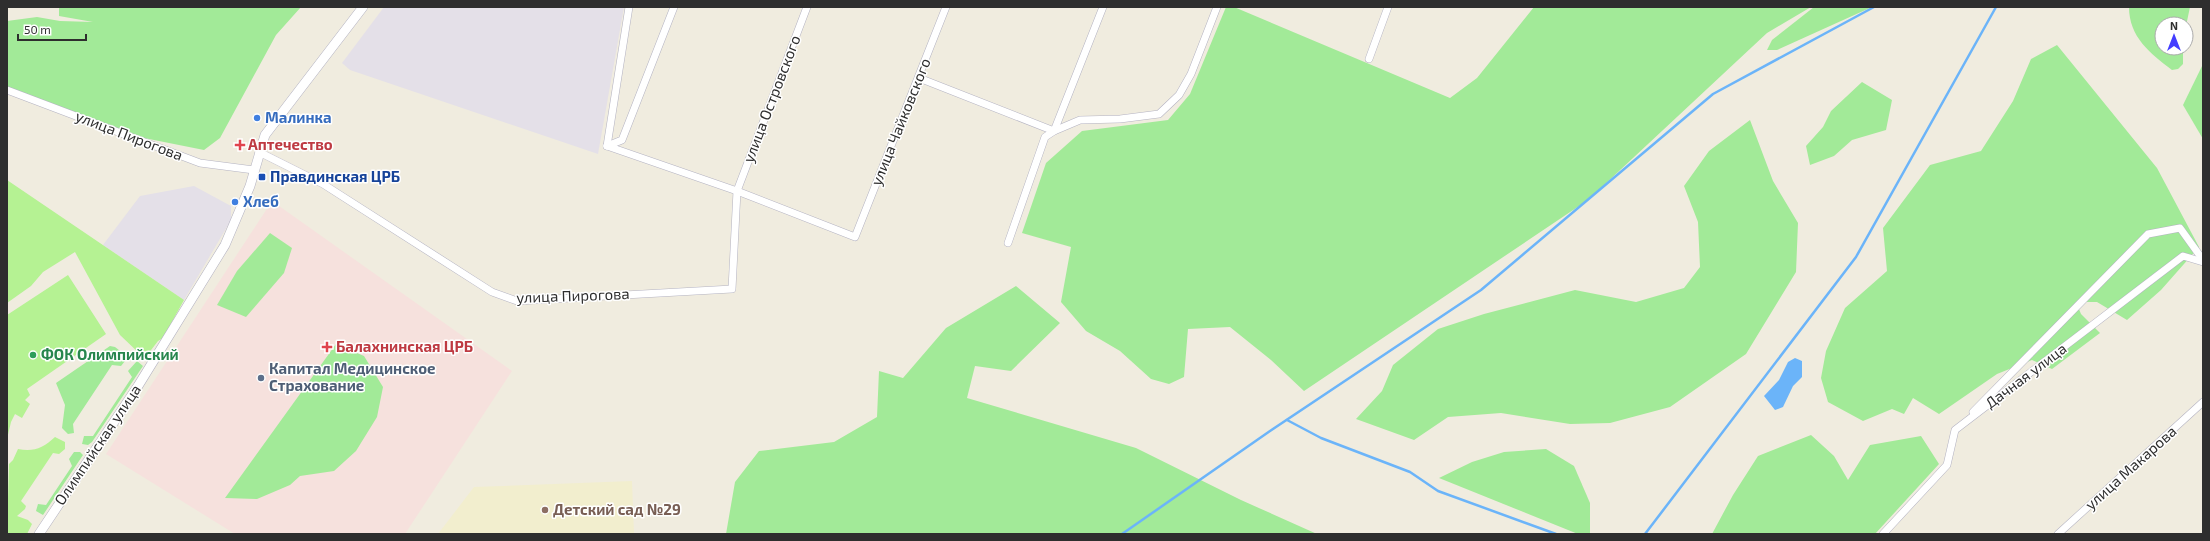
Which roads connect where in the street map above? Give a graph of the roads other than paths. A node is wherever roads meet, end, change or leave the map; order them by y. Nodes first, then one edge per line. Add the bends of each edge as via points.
1 (363, 7) edge
2 (629, 7) edge
3 (674, 7) edge
4 (807, 7) edge
5 (946, 7) edge
6 (1103, 7) edge
7 (1217, 7) edge
8 (1388, 7) edge
9 (1369, 58) dead end
10 (919, 78) junction
11 (7, 90) edge
12 (1054, 131) junction
13 (607, 146) junction
14 (260, 152) junction
15 (254, 170) junction
16 (737, 191) junction
17 (1008, 243) dead end
18 (2203, 261) edge
19 (2203, 402) edge
20 (1955, 430) junction
21 (39, 534) edge
22 (1884, 534) edge
23 (2058, 534) edge

1 - 14 street, Олимпийская улица via 265,135
2 - 13 street
3 - 13 street via 622,140
4 - 16 street, улица Островского
5 - 10 street, улица Чайковского
6 - 12 street
7 - 12 street via 1191,74 1179,95 1159,114 1120,119 1080,120
8 - 9 street
10 - 12 street
10 - 16 street, улица Чайковского via 855,237
11 - 15 street, улица Пирогова via 200,163
12 - 17 street via 1045,137
13 - 16 street
14 - 15 street, Олимпийская улица
14 - 16 street, улица Пирогова via 323,184 492,292 517,300 732,290
15 - 21 street, Олимпийская улица via 250,186 225,245 138,386
18 - 20 street, Дачная улица via 2183,256
18 - 20 street via 2180,228 2148,234
19 - 23 street, улица Макарова
20 - 22 street via 1947,465

